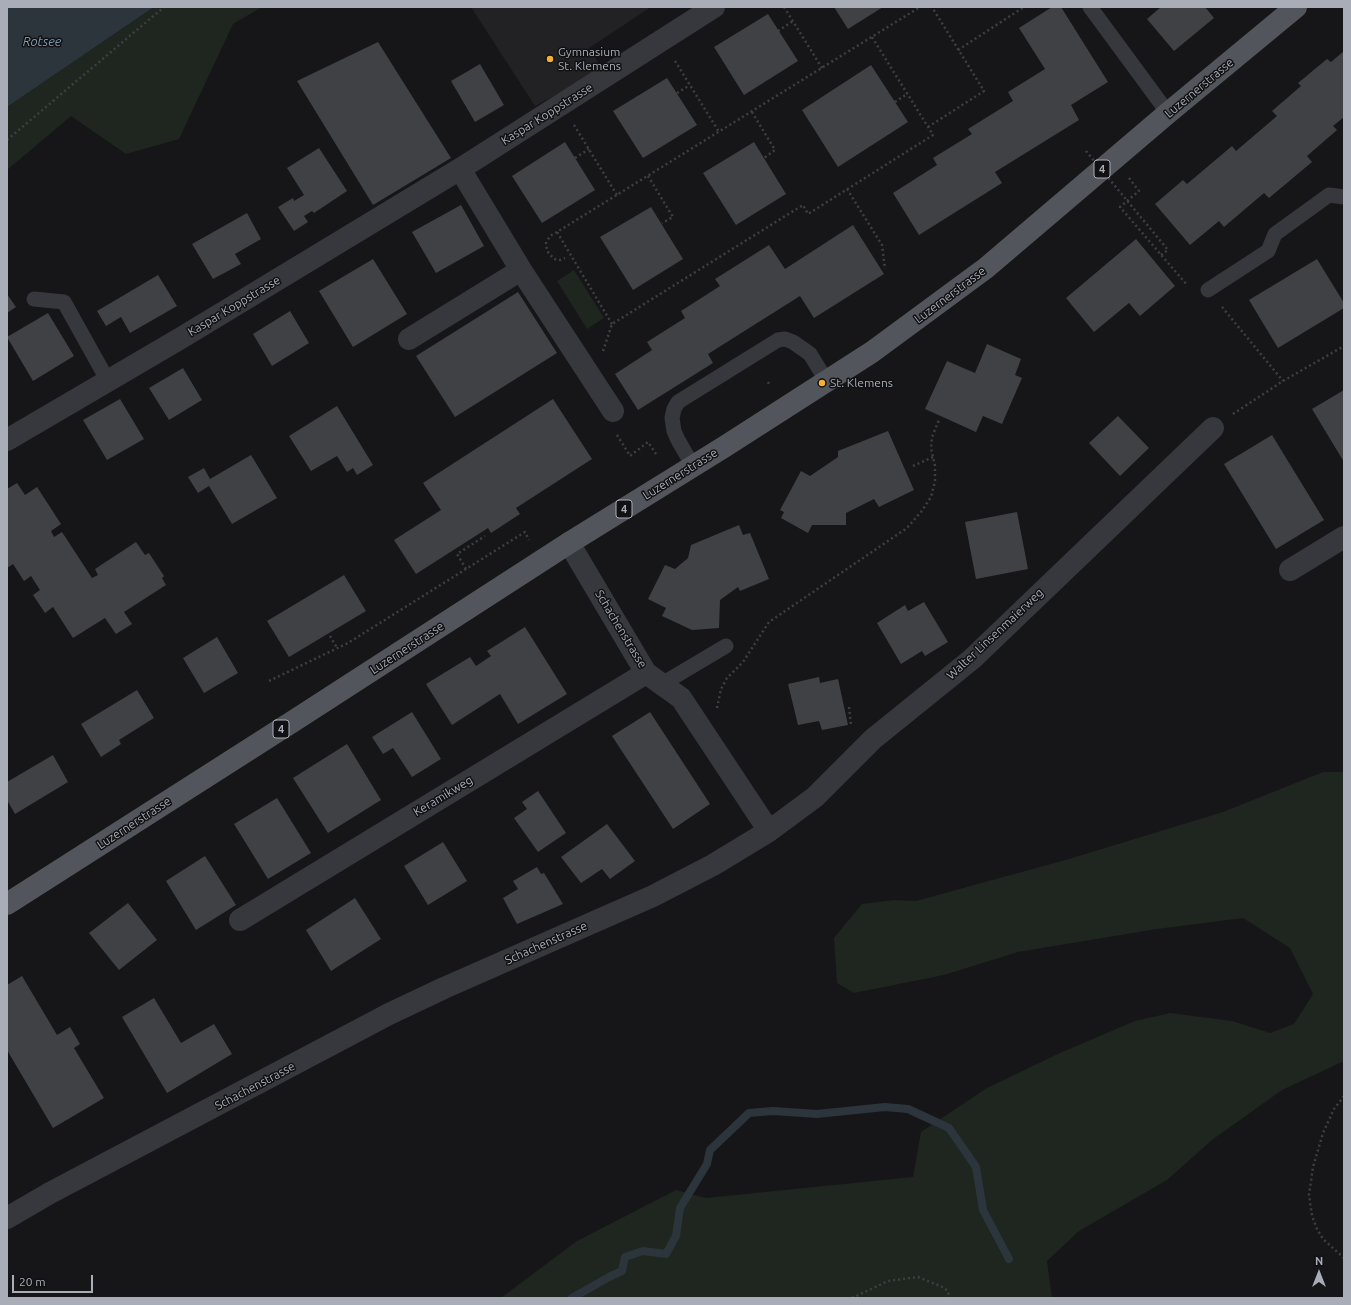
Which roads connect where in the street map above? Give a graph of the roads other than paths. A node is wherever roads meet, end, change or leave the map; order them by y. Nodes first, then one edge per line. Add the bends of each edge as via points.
1 (714, 7) edge
2 (1090, 7) edge
3 (1296, 7) edge
4 (1168, 113) junction
5 (460, 169) junction
6 (1344, 197) edge
7 (522, 270) junction
8 (1208, 290) road end
9 (34, 299) dead end
10 (409, 339) dead end
11 (826, 380) junction
12 (108, 381) junction
13 (613, 411) dead end
14 (1213, 428) road end
15 (7, 440) edge
16 (693, 466) junction
17 (1344, 537) edge
18 (569, 543) junction
19 (1290, 570) dead end
20 (726, 646) dead end
21 (654, 678) junction
22 (770, 831) junction
23 (7, 904) edge
24 (240, 920) dead end
25 (7, 1218) edge

1 - 5 street, Kaspar Koppstrasse
2 - 4 lane
3 - 4 main road, Luzernerstrasse / 4
4 - 11 main road, Luzernerstrasse / 4 via 986,268 872,352
5 - 7 street
5 - 12 street, Kaspar Koppstrasse
6 - 8 lane via 1329,195 1275,234 1268,251
7 - 10 street
7 - 13 street
9 - 12 lane via 64,302
11 - 16 main road, Luzernerstrasse / 4
11 - 16 lane via 810,354 793,342 778,340 678,402 672,418 674,431
12 - 15 street, Kaspar Koppstrasse
14 - 22 street, Walter Linsenmaierweg via 972,659 872,739 814,797
16 - 18 main road, Luzernerstrasse / 4
17 - 19 street
18 - 21 street, Schachenstrasse
18 - 23 main road, Luzernerstrasse / 4
20 - 21 lane
21 - 22 street, Schachenstrasse via 681,698
21 - 24 street, Keramikweg
22 - 25 street, Schachenstrasse via 713,865 653,896 388,1014

